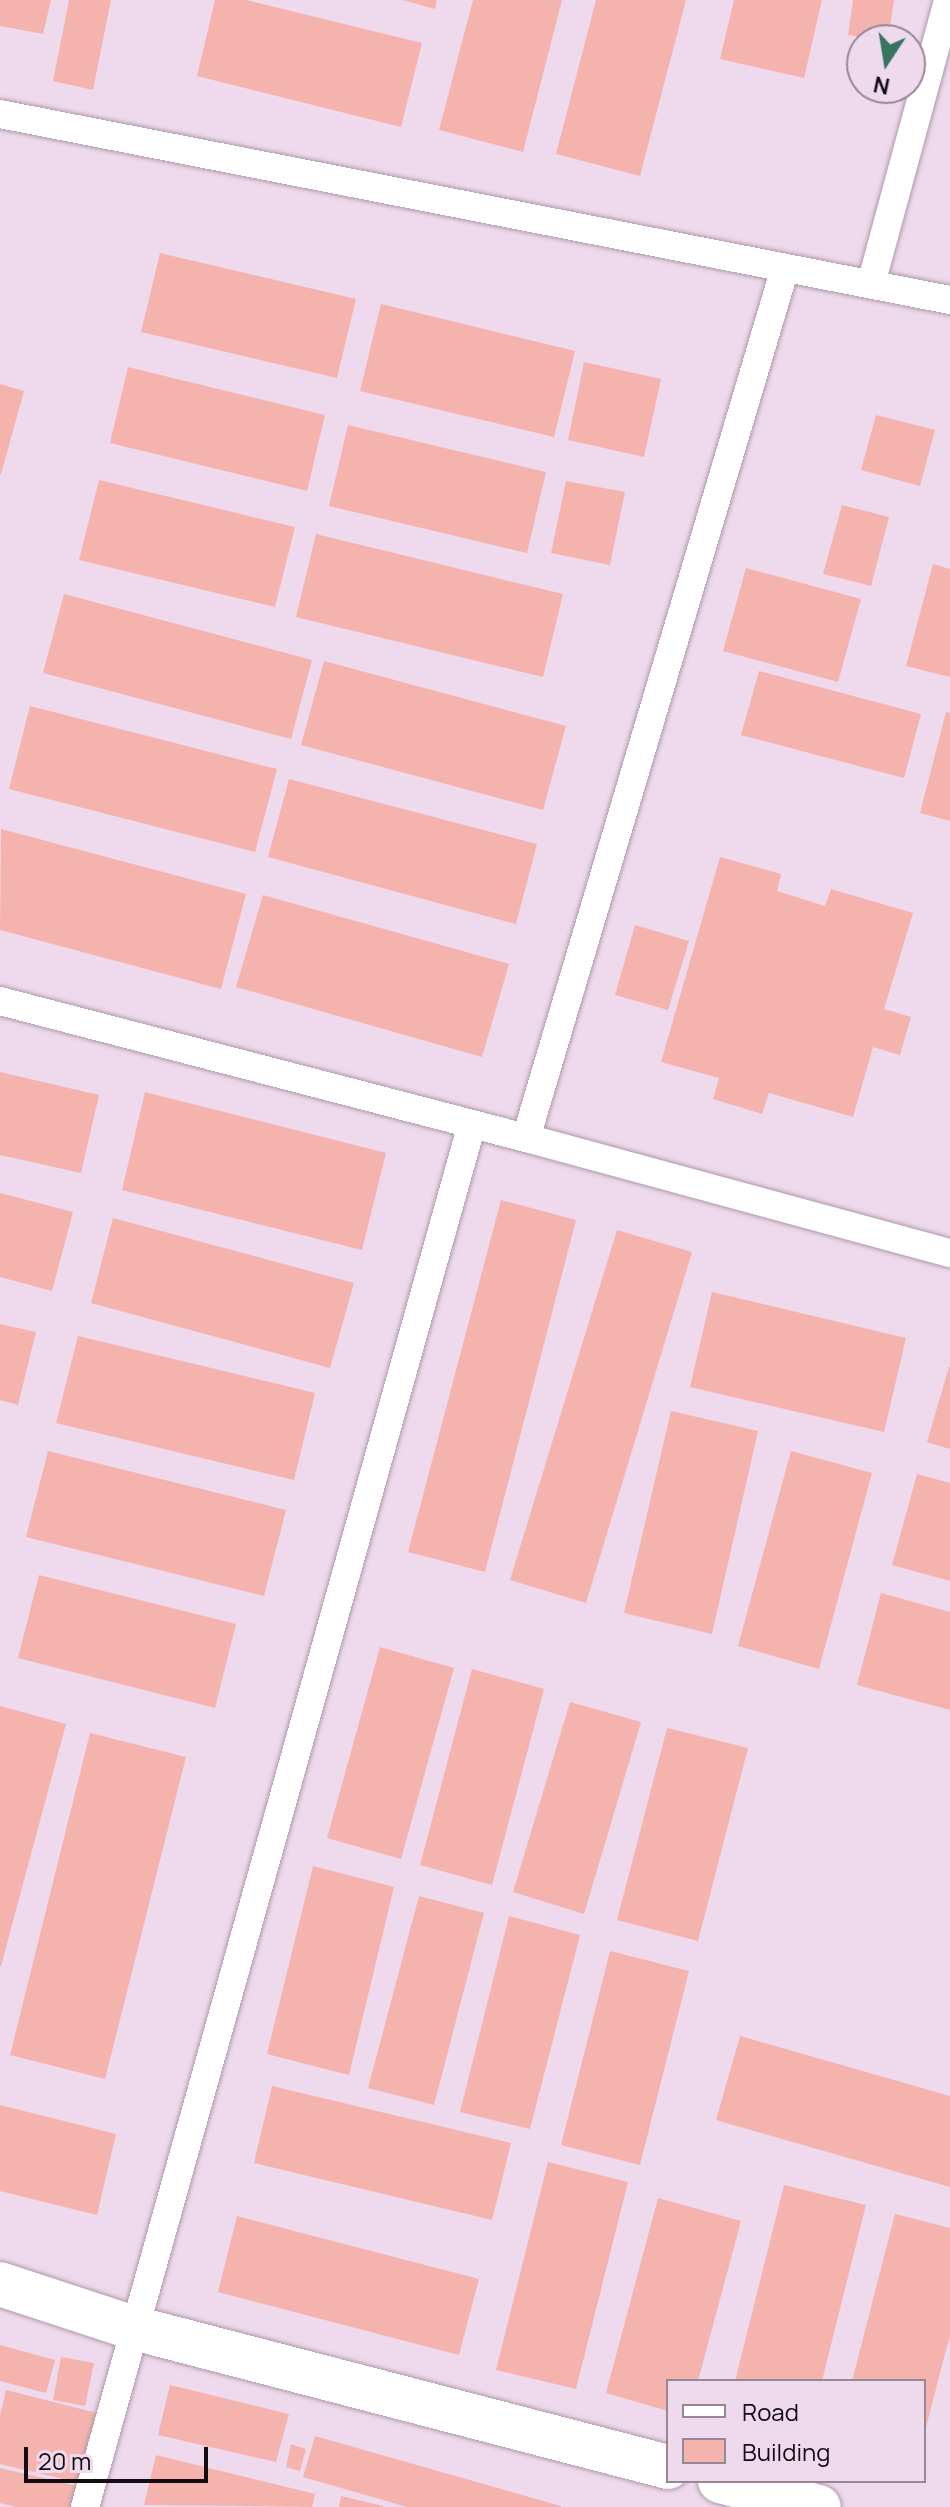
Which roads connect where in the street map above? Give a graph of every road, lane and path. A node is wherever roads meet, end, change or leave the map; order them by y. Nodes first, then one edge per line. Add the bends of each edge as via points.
1 (948, 0) edge
2 (0, 114) edge
3 (785, 268) junction
4 (871, 284) junction
5 (950, 300) edge
6 (0, 1001) edge
7 (472, 1124) junction
8 (526, 1138) junction
9 (950, 1253) edge
10 (0, 2284) edge
11 (134, 2328) junction
12 (666, 2466) edge
13 (728, 2483) edge
14 (85, 2507) edge
15 (819, 2507) edge

1 - 4 lane
2 - 3 lane
3 - 4 lane
3 - 8 lane
4 - 5 lane
6 - 7 lane
7 - 8 lane
7 - 11 lane
8 - 9 lane
10 - 11 street
11 - 12 street
11 - 14 lane
13 - 15 street

